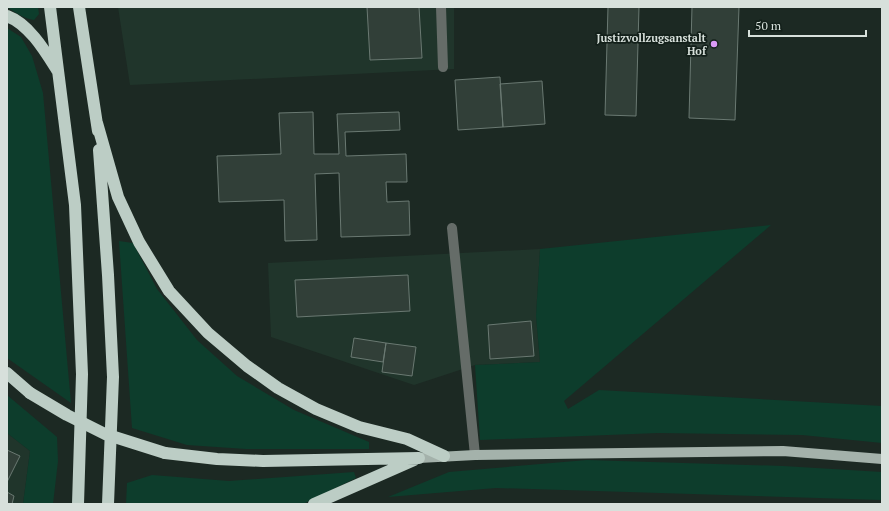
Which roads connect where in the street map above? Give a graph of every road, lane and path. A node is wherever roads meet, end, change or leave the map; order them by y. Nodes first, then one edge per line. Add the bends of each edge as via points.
1 (50, 7) edge
2 (79, 7) edge
3 (441, 7) edge
4 (7, 16) edge
5 (443, 67) dead end
6 (59, 72) junction
7 (97, 123) junction
8 (452, 228) dead end
9 (7, 373) edge
10 (475, 455) junction
11 (444, 456) junction
12 (419, 458) junction
13 (882, 459) edge
14 (78, 504) edge
15 (108, 504) edge
16 (314, 504) edge

1 - 6 highway
2 - 7 highway
3 - 5 street
4 - 6 highway via 23,26
6 - 14 highway via 75,205 81,358
7 - 11 highway via 118,197 139,242 169,291 208,333 247,366 316,410 359,427 407,439
7 - 15 highway via 113,377
8 - 10 street
9 - 12 highway, bridge via 30,393 66,415 105,434 165,453 263,461
10 - 11 main road
10 - 13 main road via 783,451
11 - 12 main road
12 - 16 highway

